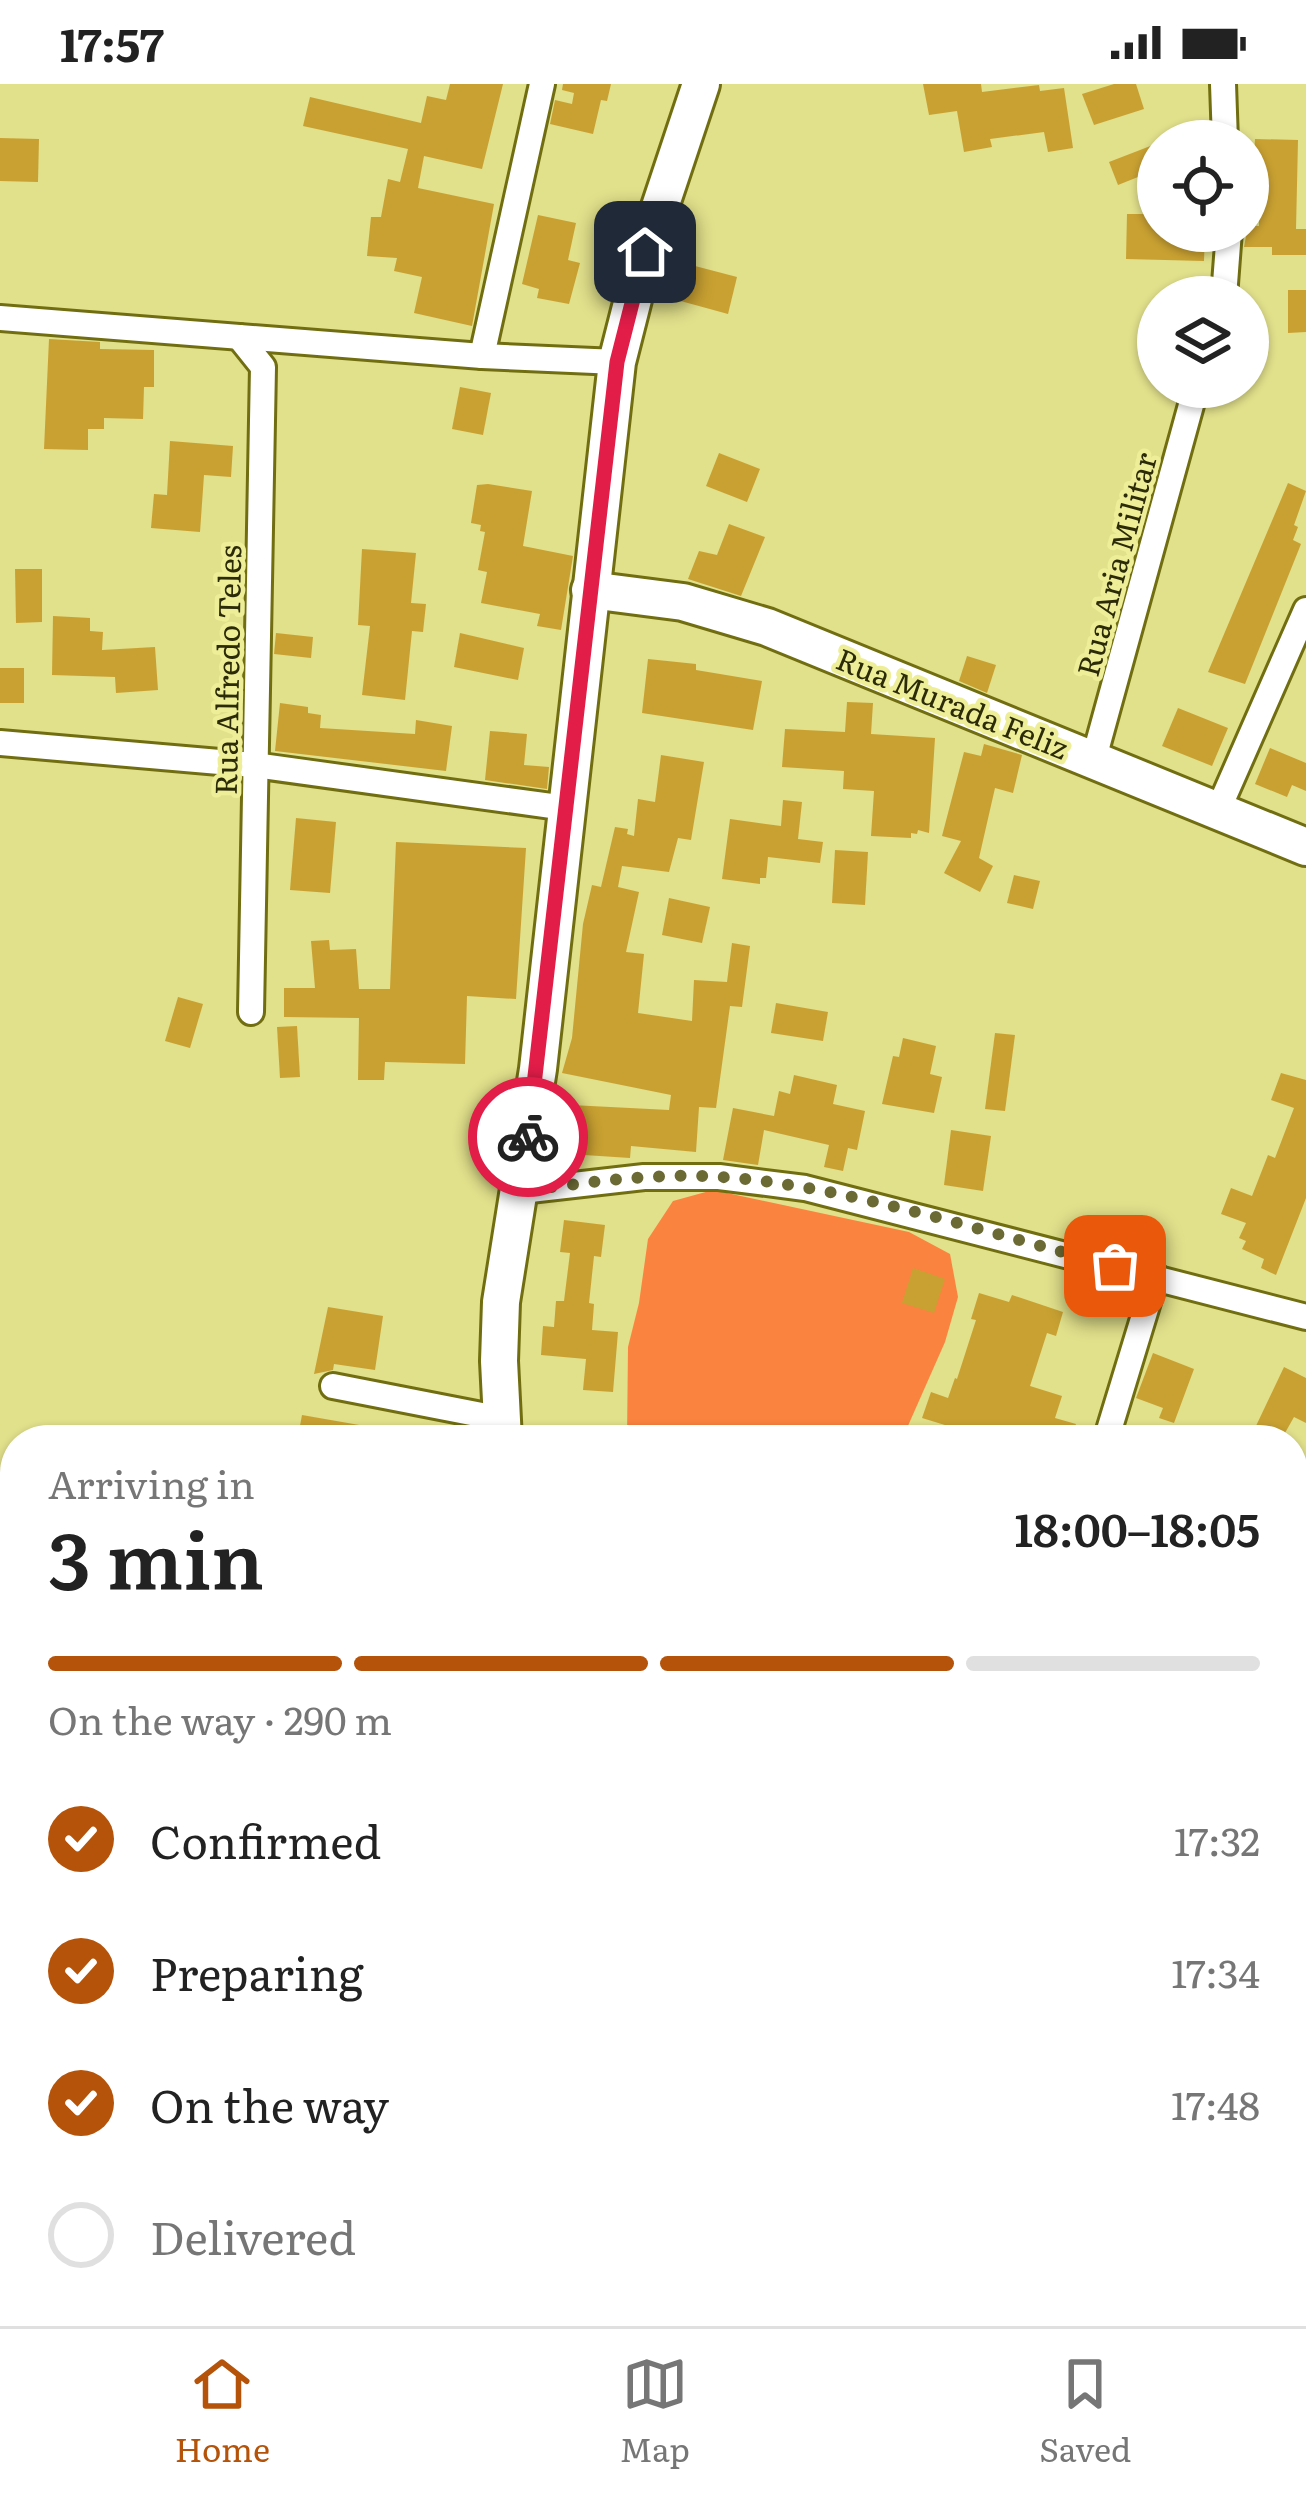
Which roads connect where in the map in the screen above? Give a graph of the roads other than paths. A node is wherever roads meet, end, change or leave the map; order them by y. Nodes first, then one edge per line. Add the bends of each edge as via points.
1 (542, 84) edge
2 (701, 84) edge
3 (1223, 84) edge
4 (1224, 120) edge
5 (0, 318) edge
6 (239, 337) junction
7 (482, 356) junction
8 (617, 362) junction
9 (1190, 408) edge
10 (590, 590) junction
11 (1306, 610) edge
12 (0, 742) edge
13 (1094, 758) junction
14 (254, 765) junction
15 (566, 808) junction
16 (1219, 808) junction
17 (1306, 847) edge
18 (251, 1012) dead end
19 (520, 1191) junction
20 (1156, 1276) junction
21 (1306, 1316) edge
22 (333, 1386) dead end
23 (483, 1425) edge
24 (502, 1425) edge
25 (1111, 1425) edge

1 - 7 street
2 - 8 street
3 - 4 street
5 - 6 street
6 - 7 street
6 - 14 street, Rua Alfredo Teles via 262,367
7 - 8 street
8 - 10 street
9 - 13 street, Rua Aria Militar
10 - 13 street, Rua Murada Feliz via 722,612
10 - 15 street
11 - 16 street
12 - 14 street
13 - 16 street, Rua Murada Feliz
14 - 15 street
14 - 18 street, Rua Alfredo Teles
15 - 19 street
16 - 17 street, Rua Murada Feliz
19 - 20 street via 644,1177 760,1182
19 - 24 street via 501,1302
20 - 21 street
20 - 25 street
22 - 23 street

